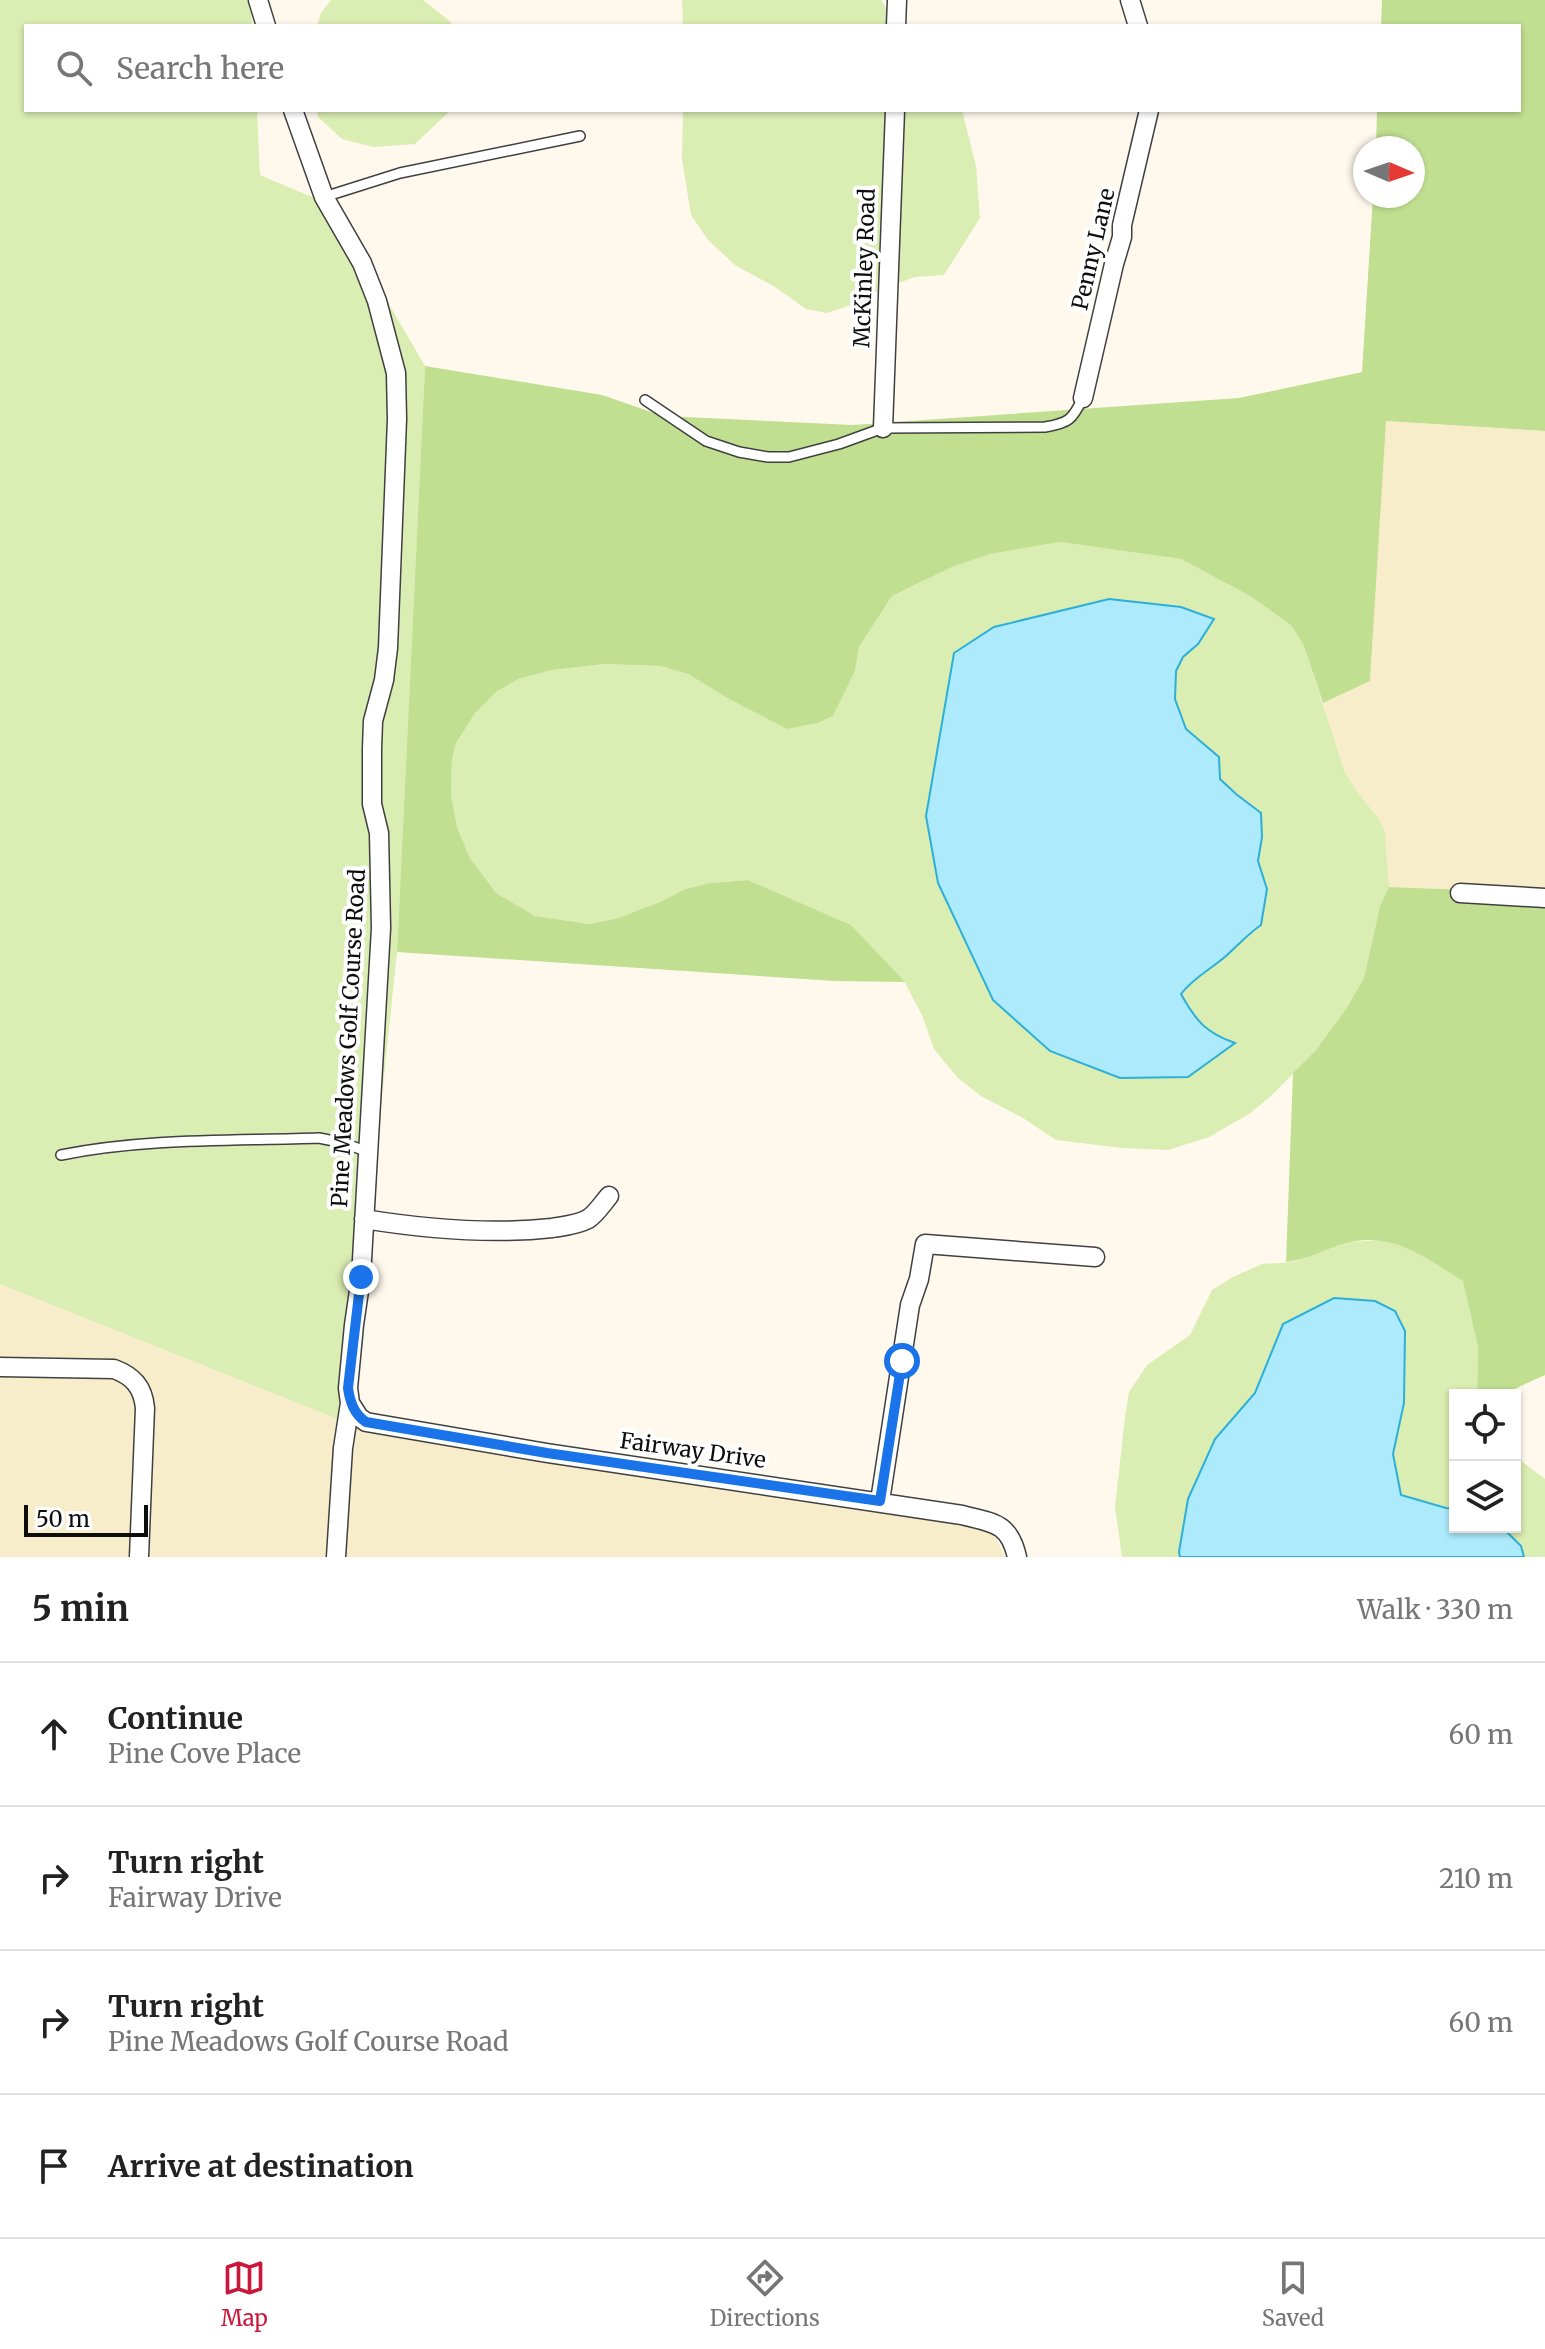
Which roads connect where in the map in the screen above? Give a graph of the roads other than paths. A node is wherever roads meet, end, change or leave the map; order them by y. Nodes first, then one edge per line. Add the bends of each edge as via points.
1 (258, 0) edge
2 (897, 0) edge
3 (1130, 0) edge
4 (265, 24) edge
5 (896, 24) edge
6 (1137, 24) edge
7 (294, 112) edge
8 (895, 112) edge
9 (1149, 112) edge
10 (580, 136) dead end
11 (324, 197) junction
12 (1083, 398) joint
13 (645, 400) dead end
14 (883, 428) junction
15 (1460, 893) dead end
16 (1545, 898) edge
17 (368, 1152) junction
18 (61, 1155) dead end
19 (609, 1196) dead end
20 (364, 1219) junction
21 (1095, 1257) dead end
22 (0, 1367) edge
23 (350, 1403) junction
24 (880, 1501) junction
25 (139, 1557) edge
26 (336, 1557) edge
27 (1017, 1557) edge

1 - 4 street
2 - 5 street
3 - 6 street
7 - 11 street, Pine Meadows Golf Course Road
8 - 14 street, McKinley Road
9 - 12 street, Penny Lane
10 - 11 lane via 400,173
11 - 17 street, Pine Meadows Golf Course Road via 362,263 396,373 388,648 373,721 372,804 379,833 382,916
12 - 14 lane via 1074,417 1045,427
13 - 14 lane via 706,441 768,457 789,457
15 - 16 street
17 - 18 lane via 319,1138 153,1144
17 - 20 street, Pine Meadows Golf Course Road
19 - 20 street via 589,1218 534,1230
20 - 23 street, Pine Meadows Golf Course Road
21 - 24 street via 925,1244 910,1305
22 - 25 street via 114,1369 138,1385 145,1408
23 - 24 street, Fairway Drive via 366,1422
23 - 26 street, Pine Meadows Golf Course Road
24 - 27 street, Fairway Drive via 999,1524 1014,1542

